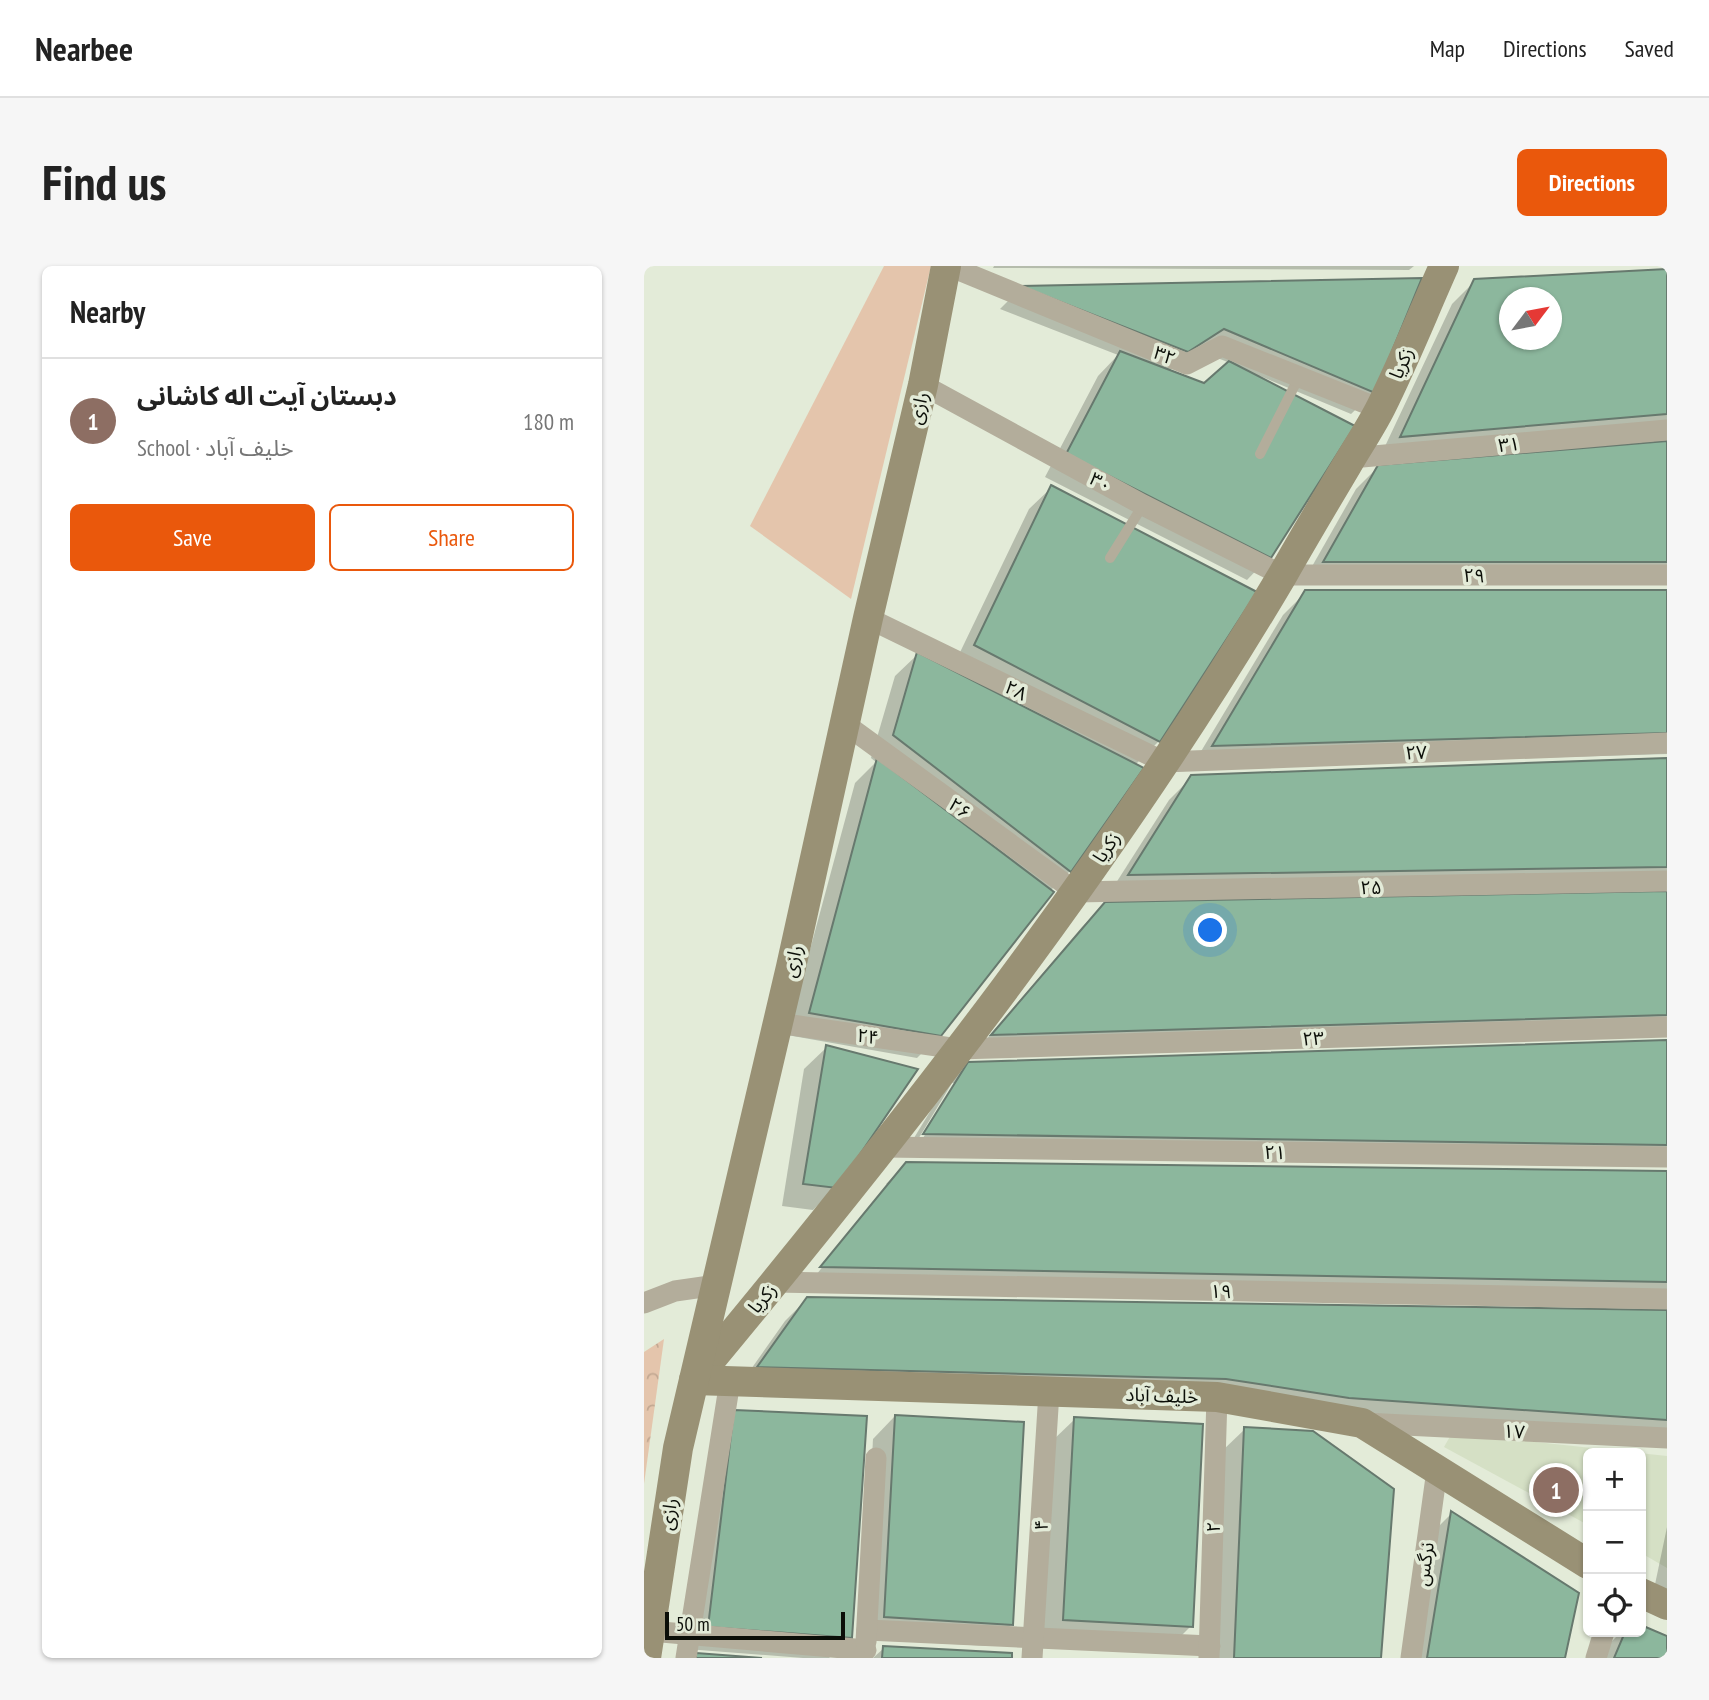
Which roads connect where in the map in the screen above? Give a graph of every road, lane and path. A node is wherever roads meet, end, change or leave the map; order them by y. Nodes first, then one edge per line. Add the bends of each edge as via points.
1 (948, 266) edge
2 (1444, 266) edge
3 (1299, 377) junction
4 (923, 385) junction
5 (1380, 409) junction
6 (1667, 430) edge
7 (1260, 454) dead end
8 (1351, 458) junction
9 (1143, 505) junction
10 (1110, 558) dead end
11 (1282, 575) junction
12 (1667, 575) edge
13 (868, 618) junction
14 (845, 724) junction
15 (1667, 743) edge
16 (1164, 762) junction
17 (1667, 881) edge
18 (1076, 892) junction
19 (778, 1023) junction
20 (1667, 1027) edge
21 (958, 1049) junction
22 (883, 1147) junction
23 (1667, 1157) edge
24 (775, 1282) junction
25 (717, 1285) junction
26 (1667, 1299) edge
27 (644, 1303) edge
28 (694, 1380) junction
29 (730, 1381) junction
30 (1049, 1392) junction
31 (1217, 1397) junction
32 (1362, 1423) junction
33 (1667, 1438) edge
34 (876, 1458) dead end
35 (1437, 1470) junction
36 (1583, 1561) edge
37 (1646, 1595) edge
38 (1667, 1605) edge
39 (690, 1636) junction
40 (1602, 1637) edge
41 (648, 1645) edge
42 (866, 1646) edge
43 (1033, 1648) edge
44 (1209, 1652) edge
45 (686, 1658) edge
46 (1411, 1658) edge
47 (1596, 1658) edge

1 - 3 street, ۳۲ via 1187,364 1222,346
1 - 4 street, رازی
2 - 5 street, زکریا
3 - 5 street, ۳۲
3 - 7 lane
4 - 9 street, ۳۰
4 - 13 street, رازی
5 - 8 street, زکریا
6 - 8 street, ۳۱
8 - 11 street, زکریا
9 - 10 lane
9 - 11 street, ۳۰
11 - 12 street, ۲۹
11 - 16 street, زکریا
13 - 14 street, رازی
13 - 16 street, ۲۸
14 - 18 street, ۲۶
14 - 19 street, رازی
15 - 16 street, ۲۷
16 - 18 street, زکریا
17 - 18 street, ۲۵
18 - 21 street, زکریا
19 - 21 street, ۲۴
19 - 25 street, رازی
20 - 21 street, ۲۳
21 - 22 street, زکریا
22 - 23 street, ۲۱
22 - 24 street, زکریا
24 - 26 street, ۱۹
24 - 28 street, زکریا
25 - 27 street via 675,1291
25 - 28 street, رازی
28 - 29 street, خلیف آباد
28 - 41 street, رازی via 678,1448
29 - 30 street, خلیف آباد
29 - 39 street
30 - 31 street, خلیف آباد
30 - 43 street, ۴
31 - 32 street, خلیف آباد
31 - 44 street, ۲
32 - 33 street, ۱۷
32 - 35 street, خلیف آباد
34 - 42 street
35 - 36 street, خلیف آباد
35 - 46 street, نرگس
37 - 38 street
39 - 41 street
39 - 42 street
39 - 45 street
40 - 47 street
42 - 43 street
43 - 44 street

